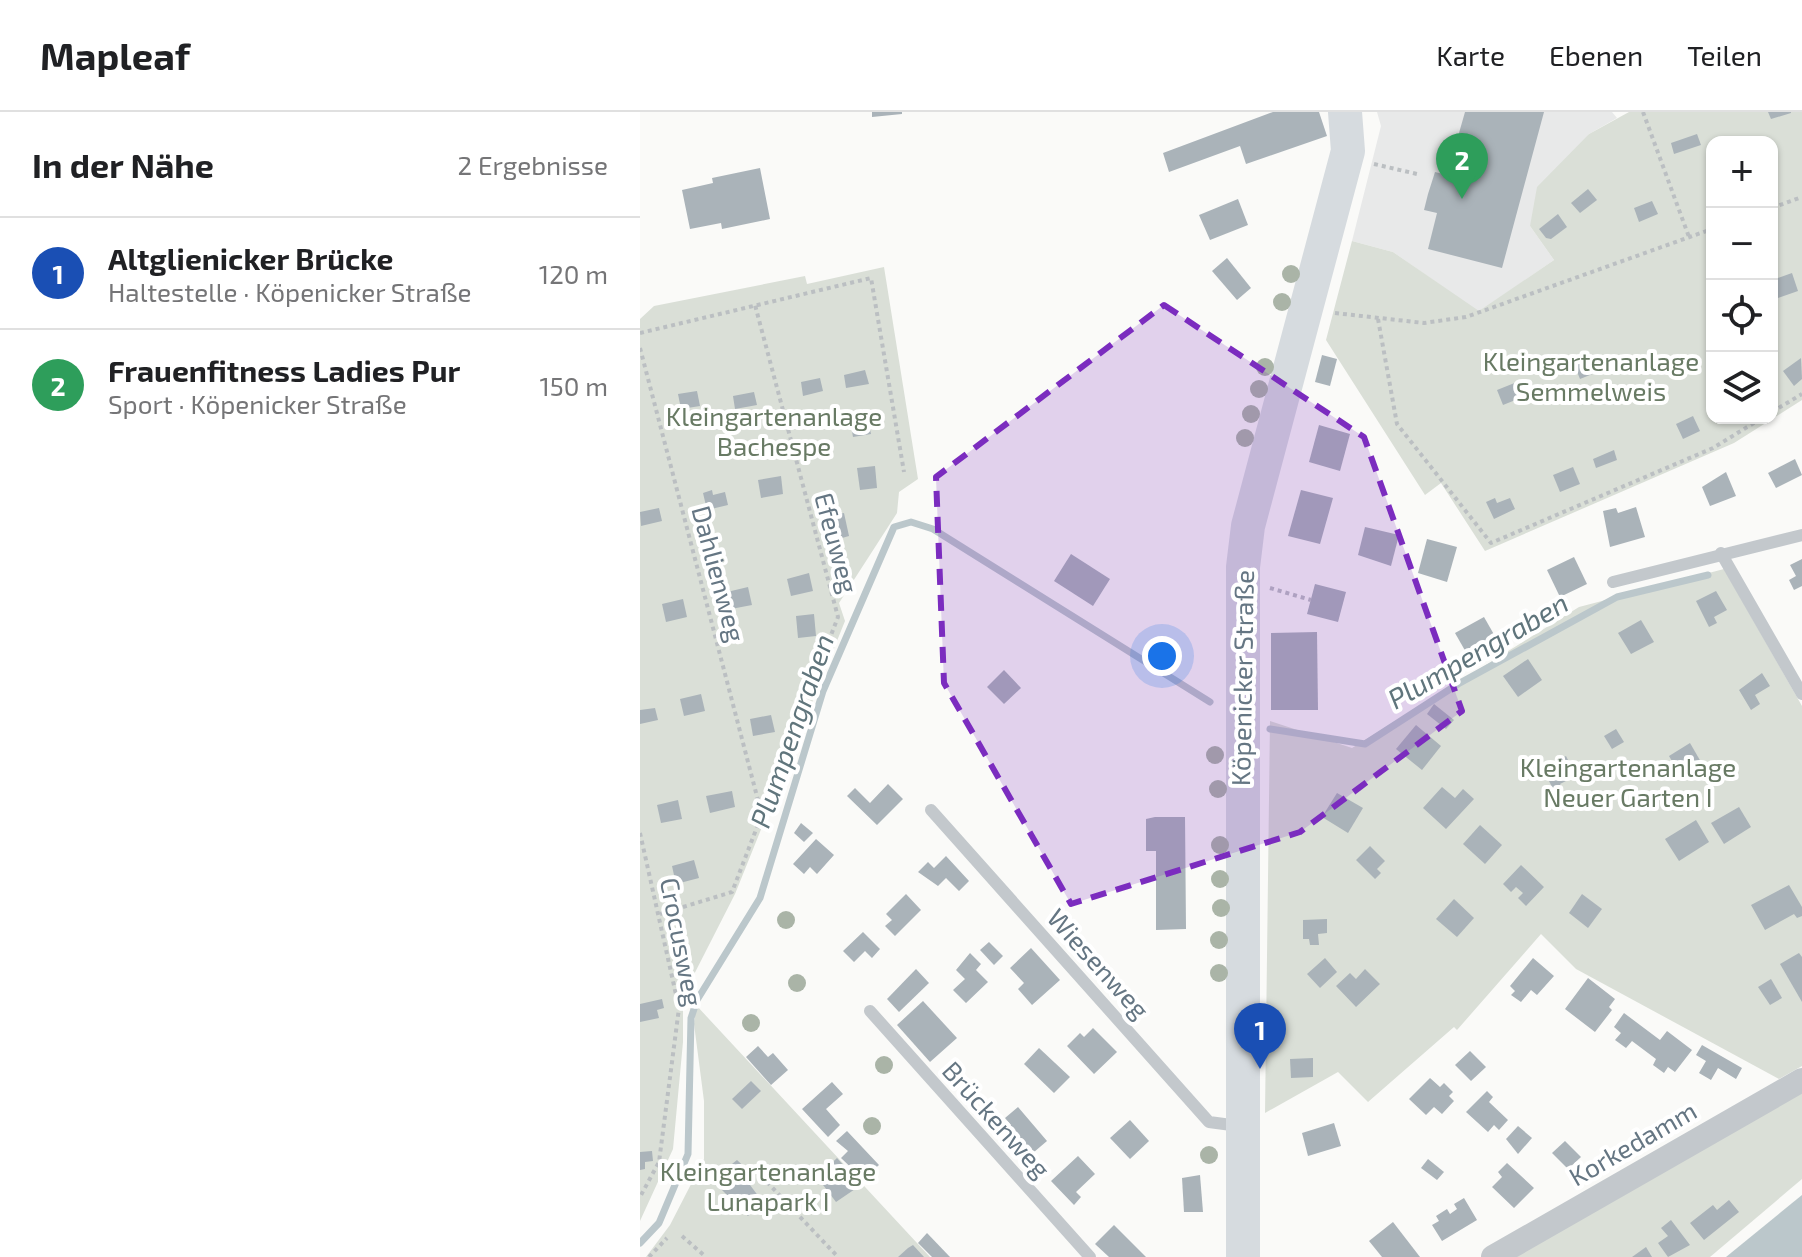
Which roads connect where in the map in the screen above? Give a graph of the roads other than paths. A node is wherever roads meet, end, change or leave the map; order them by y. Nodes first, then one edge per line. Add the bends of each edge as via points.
1 (1345, 112) edge
2 (1802, 535) edge
3 (1721, 553) junction
4 (1613, 582) dead end
5 (1802, 694) edge
6 (931, 810) dead end
7 (870, 1011) dead end
8 (1802, 1080) edge
9 (1242, 1126) junction
10 (1090, 1257) edge
11 (1243, 1257) edge
12 (1493, 1257) edge

1 - 9 main road, Köpenicker Straße via 1348,151 1248,526 1243,567
2 - 3 lane
3 - 4 lane
3 - 5 lane
6 - 9 lane, Wiesenweg via 1209,1122
7 - 10 lane, Brückenweg
8 - 12 street, Korkedamm
9 - 11 main road, Köpenicker Straße

